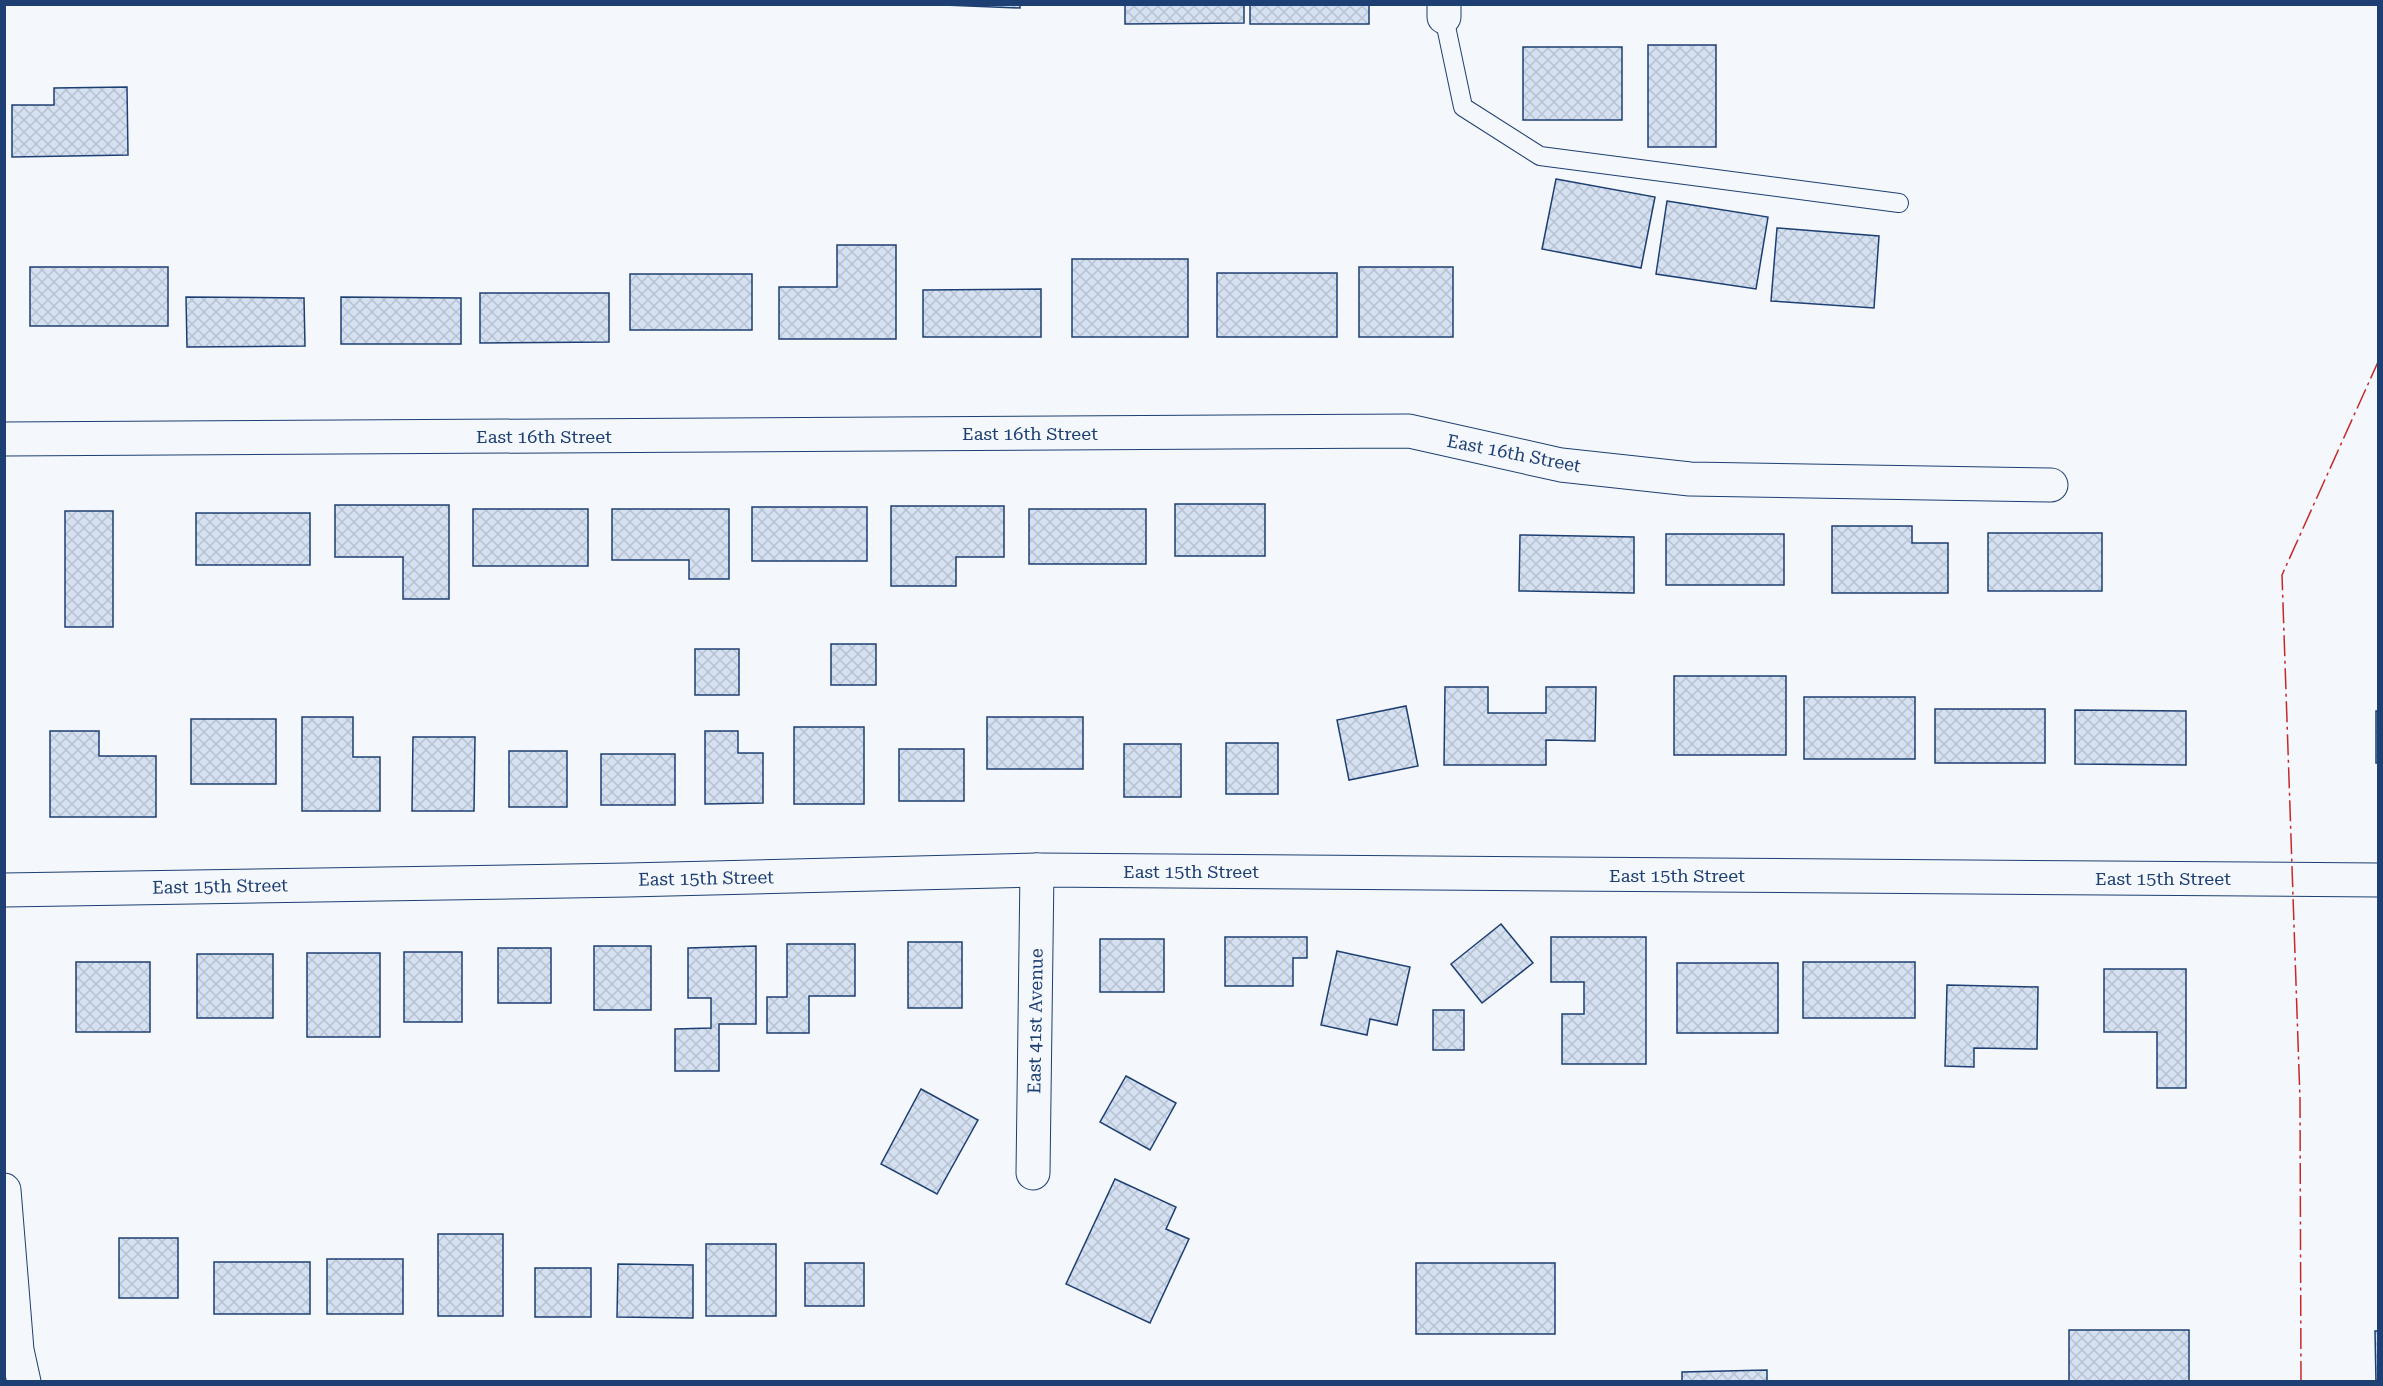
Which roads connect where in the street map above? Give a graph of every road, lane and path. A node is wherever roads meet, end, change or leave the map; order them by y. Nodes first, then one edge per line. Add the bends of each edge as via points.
1 (1444, 11) edge
2 (1899, 202) dead end
3 (4, 439) edge
4 (2051, 485) dead end
5 (1037, 870) junction
6 (2379, 880) edge
7 (4, 890) edge
8 (1033, 1173) dead end
9 (4, 1190) edge
10 (24, 1382) edge

1 - 2 lane via 1463,106 1540,156
3 - 4 street, East 16th Street via 1408,431 1561,465 1690,479
5 - 6 street, East 15th Street
5 - 7 street, East 15th Street
5 - 8 street, East 41st Avenue
9 - 10 street via 16,1350

